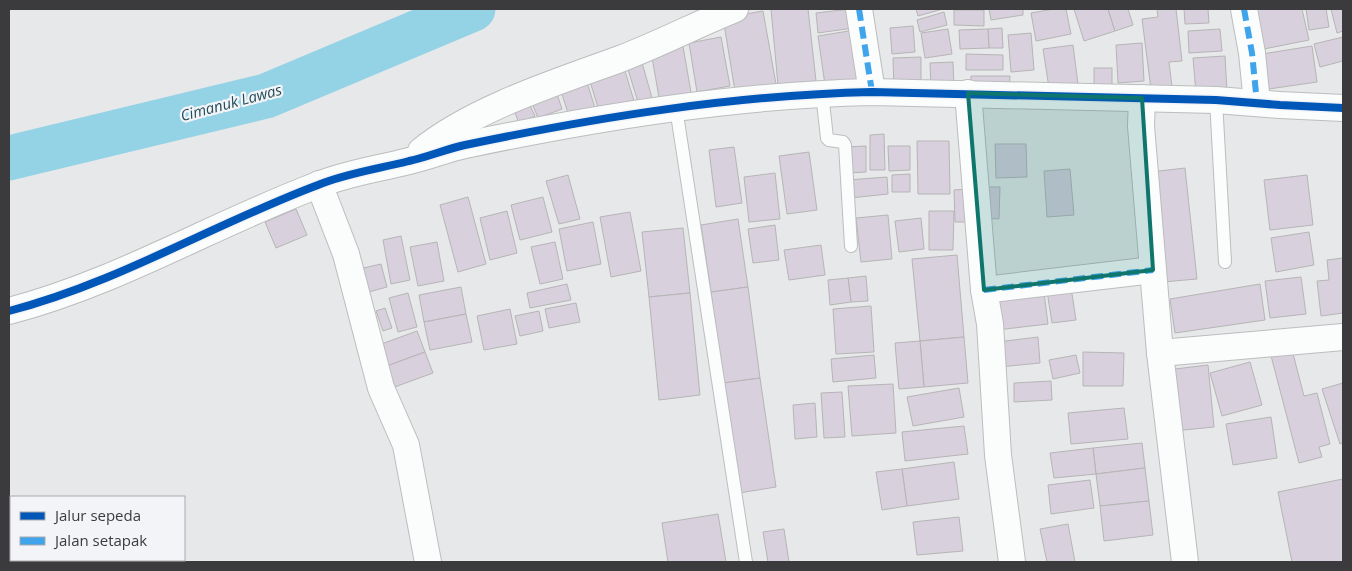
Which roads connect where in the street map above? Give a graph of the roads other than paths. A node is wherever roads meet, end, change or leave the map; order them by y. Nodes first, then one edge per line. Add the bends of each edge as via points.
1 (735, 9) edge
2 (859, 9) edge
3 (1244, 9) edge
4 (872, 92) junction
5 (968, 93) junction
6 (1142, 98) junction
7 (1216, 100) junction
8 (1257, 103) junction
9 (824, 104) junction
10 (676, 108) junction
11 (1343, 108) edge
12 (409, 162) junction
13 (319, 184) junction
14 (851, 246) dead end
15 (1225, 262) dead end
16 (1153, 270) junction
17 (984, 290) junction
18 (9, 311) edge
19 (1343, 337) edge
20 (1160, 353) junction
21 (428, 562) edge
22 (746, 562) edge
23 (1012, 562) edge
24 (1185, 562) edge

1 - 12 street via 495,109 442,134
2 - 4 street
3 - 8 street
4 - 5 street
4 - 9 street
5 - 6 street
5 - 17 street
6 - 7 street
6 - 16 street via 1141,126
7 - 8 street
7 - 15 lane
8 - 11 street
9 - 10 street
9 - 14 lane via 829,140 845,145
10 - 12 street via 463,146
10 - 22 lane
12 - 13 street via 376,167
13 - 18 street via 94,282
13 - 21 street via 346,254 381,388 406,445
16 - 17 street
16 - 20 street
17 - 23 street via 990,324 1000,472
19 - 20 street
20 - 24 street

